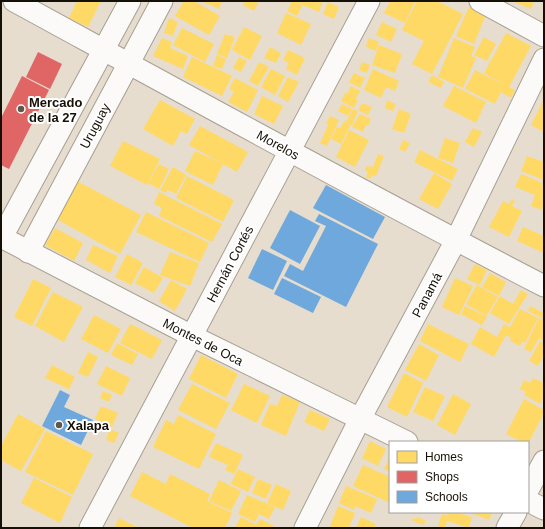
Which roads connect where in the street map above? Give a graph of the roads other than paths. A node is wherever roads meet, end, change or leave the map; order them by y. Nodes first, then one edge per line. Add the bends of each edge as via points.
1 (14, 1) edge
2 (130, 1) edge
3 (162, 1) edge
4 (369, 1) edge
5 (480, 1) edge
6 (544, 36) edge
7 (104, 50) junction
8 (544, 59) edge
9 (129, 63) junction
10 (290, 151) junction
11 (1, 237) edge
12 (456, 240) junction
13 (28, 252) junction
14 (544, 286) edge
15 (192, 336) junction
16 (360, 419) junction
17 (405, 441) edge
18 (544, 461) edge
19 (529, 488) edge
20 (529, 502) edge
21 (544, 509) edge
22 (515, 513) edge
23 (90, 528) edge
24 (305, 528) edge
25 (507, 528) edge

1 - 7 street, Morelos
2 - 7 street
3 - 9 street, Uruguay
4 - 10 street, Hernán Cortés
5 - 6 street
7 - 9 street, Morelos
7 - 11 street
8 - 12 street, Panamá
9 - 10 street, Morelos
9 - 13 street, Uruguay
10 - 12 street, Morelos
10 - 15 street, Hernán Cortés
11 - 13 street, Montes de Oca
12 - 14 street, Morelos
12 - 16 street, Panamá
13 - 15 street, Montes de Oca
15 - 16 street, Montes de Oca
15 - 23 street, Hernán Cortés
16 - 17 street, Montes de Oca
16 - 24 street, Panamá
18 - 19 street
20 - 21 street
22 - 25 street

